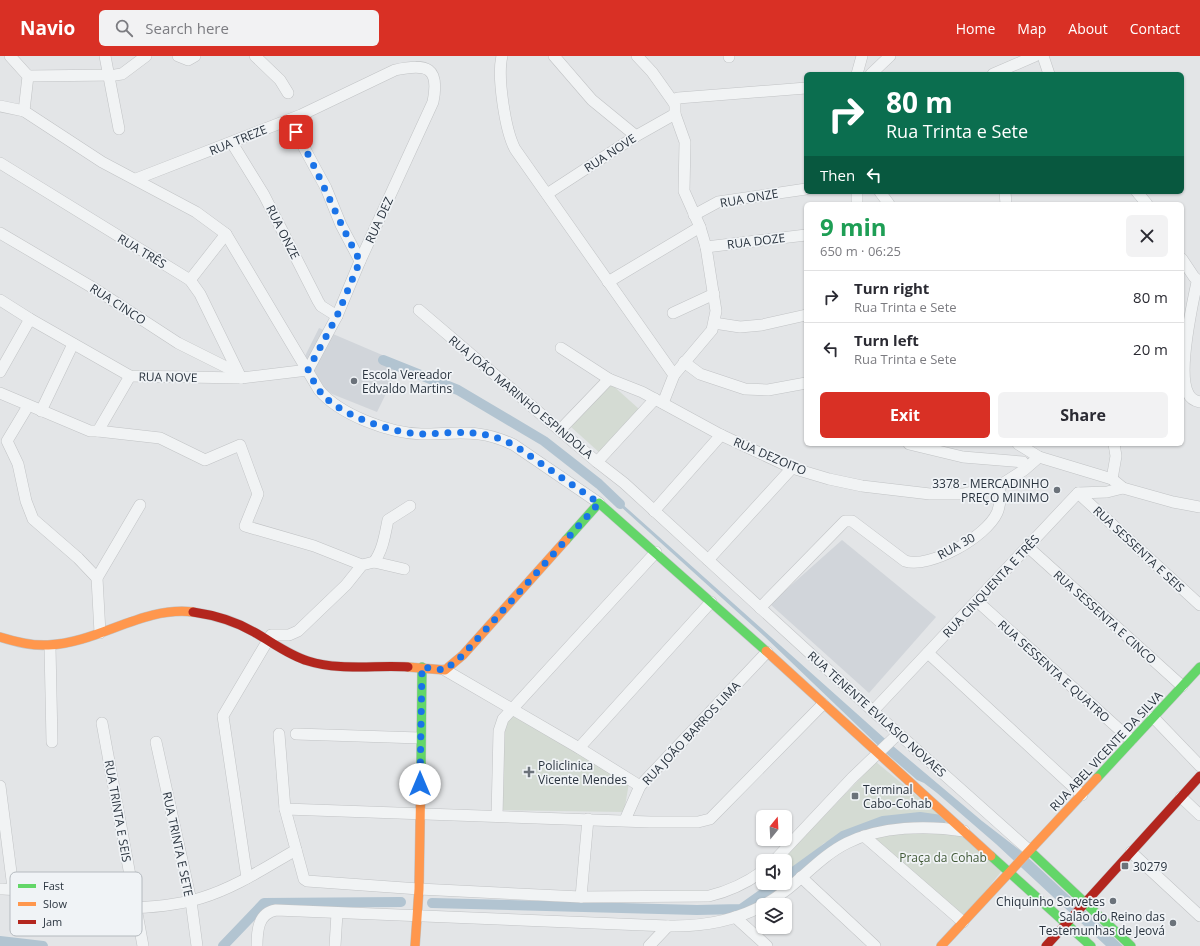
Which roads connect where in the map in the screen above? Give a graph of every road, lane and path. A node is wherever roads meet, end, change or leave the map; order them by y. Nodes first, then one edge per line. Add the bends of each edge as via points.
1 (10, 56) edge
2 (105, 56) edge
3 (146, 56) edge
4 (178, 56) edge
5 (195, 56) edge
6 (254, 56) edge
7 (502, 56) edge
8 (554, 56) edge
9 (637, 56) edge
10 (862, 56) edge
11 (890, 56) edge
12 (1035, 56) edge
13 (1043, 56) edge
14 (427, 69) joint
15 (858, 72) edge
16 (873, 72) edge
17 (998, 72) edge
18 (1048, 72) edge
19 (28, 76) junction
20 (109, 76) junction
21 (804, 88) edge
22 (288, 93) dead end
23 (674, 105) junction
24 (0, 106) edge
25 (24, 111) junction
26 (289, 120) junction
27 (119, 129) dead end
28 (636, 136) junction
29 (232, 143) junction
30 (0, 163) edge
31 (136, 179) junction
32 (804, 189) edge
33 (546, 194) junction
34 (1139, 194) edge
35 (1145, 202) edge
36 (694, 215) junction
37 (700, 227) junction
38 (0, 233) edge
39 (226, 234) junction
40 (804, 235) edge
41 (706, 247) junction
42 (360, 261) junction
43 (1184, 262) edge
44 (190, 280) junction
45 (608, 282) junction
46 (1199, 282) edge
47 (714, 294) junction
48 (0, 300) edge
49 (1187, 301) edge
50 (419, 310) dead end
51 (672, 313) dead end
52 (337, 316) junction
53 (804, 316) edge
54 (30, 319) junction
55 (714, 323) junction
56 (73, 344) junction
57 (560, 348) dead end
58 (684, 362) junction
59 (308, 370) junction
60 (0, 372) edge
61 (674, 375) junction
62 (130, 376) junction
63 (240, 376) junction
64 (609, 379) junction
65 (804, 383) edge
66 (0, 393) edge
67 (659, 401) junction
68 (1200, 402) edge
69 (28, 406) junction
70 (41, 411) junction
71 (98, 430) junction
72 (560, 430) junction
73 (721, 435) junction
74 (917, 446) edge
75 (1021, 446) edge
76 (1114, 446) edge
77 (1039, 457) junction
78 (597, 462) junction
79 (1023, 462) dead end
80 (792, 468) junction
81 (1112, 479) junction
82 (624, 483) joint
83 (999, 486) junction
84 (1122, 488) junction
85 (1078, 493) junction
86 (599, 503) junction
87 (140, 504) dead end
88 (410, 506) dead end
89 (1199, 508) edge
90 (654, 511) junction
91 (1028, 547) junction
92 (656, 552) junction
93 (708, 560) junction
94 (374, 562) junction
95 (362, 566) junction
96 (404, 569) dead end
97 (97, 578) junction
98 (977, 601) junction
99 (711, 602) junction
100 (1200, 605) edge
101 (760, 608) junction
102 (100, 634) junction
103 (0, 637) edge
104 (268, 641) junction
105 (50, 647) junction
106 (767, 652) junction
107 (928, 653) junction
108 (422, 667) junction
109 (1200, 667) edge
110 (445, 670) junction
111 (1182, 686) junction
112 (823, 704) junction
113 (512, 709) junction
114 (873, 712) junction
115 (1153, 717) junction
116 (102, 723) dead end
117 (279, 734) dead end
118 (296, 734) dead end
119 (420, 738) junction
120 (894, 738) junction
121 (1131, 740) junction
122 (52, 742) dead end
123 (156, 742) dead end
124 (579, 748) junction
125 (879, 752) junction
126 (1200, 766) edge
127 (1200, 776) edge
128 (0, 786) edge
129 (640, 786) junction
130 (1082, 795) junction
131 (1181, 797) junction
132 (285, 809) junction
133 (420, 814) junction
134 (1200, 815) edge
135 (497, 816) junction
136 (588, 820) junction
137 (625, 820) junction
138 (964, 831) junction
139 (864, 836) junction
140 (296, 850) junction
141 (1131, 852) junction
142 (1028, 853) junction
143 (781, 854) edge
144 (1013, 869) junction
145 (11, 872) edge
146 (129, 872) edge
147 (756, 876) edge
148 (801, 877) junction
149 (247, 878) junction
150 (10, 888) edge
151 (0, 889) edge
152 (419, 889) junction
153 (581, 896) junction
154 (191, 901) junction
155 (1084, 905) junction
156 (142, 907) edge
157 (337, 912) junction
158 (1200, 916) edge
159 (416, 917) junction
160 (735, 917) junction
161 (1070, 920) junction
162 (963, 922) junction
163 (668, 926) junction
164 (141, 936) edge
165 (653, 945) edge
166 (143, 946) edge
167 (197, 946) edge
168 (256, 946) edge
169 (335, 946) edge
170 (415, 946) edge
171 (767, 946) edge
172 (875, 946) edge
173 (941, 946) edge
174 (1046, 946) edge
175 (1091, 946) edge
176 (1131, 946) edge

1 - 19 street
2 - 20 street
3 - 20 street via 122,74
4 - 5 street via 188,60
6 - 22 street via 280,80
7 - 33 street via 500,72 510,140
8 - 28 street via 592,100
9 - 23 street via 652,72
10 - 15 street
11 - 16 street
12 - 17 street
13 - 18 street
14 - 26 street, RUA TREZE via 410,66 395,70
14 - 42 street, RUA DEZ via 436,82 433,102
19 - 20 street
19 - 25 street
20 - 27 street
21 - 23 street, RUA NOVE via 678,98
23 - 28 street, RUA NOVE
23 - 36 street via 685,142 684,191
24 - 25 street
25 - 31 street via 102,162
26 - 29 street, RUA TREZE
26 - 42 street via 326,188 341,225
28 - 33 street, RUA NOVE
29 - 31 street, RUA TREZE
29 - 52 street, RUA ONZE via 264,195 319,303
30 - 44 street, RUA TRÊS
31 - 39 street via 196,212
32 - 36 street, RUA ONZE via 722,201
33 - 45 street
34 - 35 street
36 - 37 street
37 - 41 street
37 - 45 street
38 - 63 street, RUA CINCO via 95,289 178,343
39 - 44 street
39 - 59 street
40 - 41 street, RUA DOZE
41 - 47 street
42 - 52 street, RUA DEZ
43 - 46 street
44 - 63 street, RUA TRÊS via 200,294
45 - 61 street
46 - 49 street
47 - 51 street
47 - 55 street
48 - 54 street, RUA NOVE
49 - 68 street via 1184,369 1187,393
50 - 72 street, RUA JOÃO MARINHO ESPINDOLA
52 - 59 street, RUA DEZ
53 - 55 street via 762,325
54 - 56 street, RUA NOVE
54 - 60 street
55 - 58 street via 712,330
56 - 62 street, RUA NOVE
56 - 70 street
57 - 64 street, RUA DEZOITO
58 - 61 street
58 - 65 street via 700,374 745,389 768,390
59 - 63 street, RUA NOVE
59 - 86 street via 326,399 340,409 374,424 420,434 468,432 499,437
61 - 67 street
62 - 63 street, RUA NOVE
62 - 71 street
64 - 67 street, RUA DEZOITO
64 - 72 street
66 - 69 street
67 - 73 street, RUA DEZOITO
67 - 78 street
69 - 70 street
69 - 97 street via 7,441 18,464 26,501 33,519
70 - 71 street via 90,431
71 - 95 street via 156,437 206,460 240,445 258,494 245,526 314,546
72 - 78 street, RUA JOÃO MARINHO ESPINDOLA
73 - 80 street, RUA DEZOITO
73 - 90 street
74 - 79 street via 963,458
75 - 77 street
76 - 81 street via 1116,456
77 - 81 street
77 - 83 street, RUA DEZOITO
78 - 82 street, RUA JOÃO MARINHO ESPINDOLA
80 - 83 street, RUA DEZOITO via 862,486 930,494 963,494
80 - 93 street
81 - 84 street
82 - 90 street, RUA TENENTE EVILASIO NOVAES
83 - 101 street, RUA 30 via 997,514 988,525 976,536 948,553 915,563 905,561 852,521 845,521
84 - 85 street via 1107,492
84 - 89 street
85 - 91 street, RUA CINQUENTA E TRÊS
85 - 100 street, RUA SESSENTA E SEIS
86 - 92 street
86 - 110 street via 463,655
87 - 97 street
88 - 94 street via 388,520 379,556
90 - 93 street, RUA TENENTE EVILASIO NOVAES
91 - 98 street, RUA CINQUENTA E TRÊS
91 - 111 street, RUA SESSENTA E CINCO
92 - 99 street
92 - 113 street
93 - 101 street, RUA TENENTE EVILASIO NOVAES
94 - 95 street
94 - 96 street
95 - 104 street via 346,586 298,632 288,635 273,634
97 - 102 street
98 - 107 street, RUA CINQUENTA E TRÊS
98 - 121 street, RUA SESSENTA E QUATRO
99 - 106 street
99 - 124 street
101 - 114 street, RUA TENENTE EVILASIO NOVAES
102 - 104 street via 147,616 184,611 236,623
102 - 105 street
103 - 105 street via 32,646
104 - 108 street via 300,659 317,664
104 - 149 street via 223,716
105 - 122 street
106 - 112 street
106 - 129 street, RUA JOÃO BARROS LIMA
107 - 114 street, RUA CINQUENTA E TRÊS
107 - 130 street
108 - 110 street
108 - 119 street
109 - 111 street, RUA ABEL VICENTE DA SILVA
110 - 113 street
111 - 115 street, RUA ABEL VICENTE DA SILVA
112 - 125 street
112 - 137 street via 710,819 698,822
113 - 124 street
113 - 135 street via 503,719 499,731
114 - 120 street, RUA TENENTE EVILASIO NOVAES
115 - 121 street, RUA ABEL VICENTE DA SILVA
115 - 126 street
116 - 146 street, RUA TRINTA E SEIS
117 - 132 street
118 - 119 street
119 - 133 street
120 - 125 street
120 - 142 street, RUA TENENTE EVILASIO NOVAES
121 - 130 street, RUA ABEL VICENTE DA SILVA
123 - 154 street, RUA TRINTA E SETE
124 - 129 street
125 - 138 street
125 - 143 street
127 - 131 street
128 - 145 street
129 - 137 street, RUA JOÃO BARROS LIMA
130 - 142 street, RUA ABEL VICENTE DA SILVA
131 - 134 street
131 - 141 street
132 - 133 street
132 - 140 street
133 - 135 street
133 - 152 street
135 - 136 street
136 - 137 street
136 - 153 street
138 - 139 street via 941,828 914,829
138 - 144 street
139 - 148 street via 835,850
139 - 162 street
140 - 149 street
140 - 152 street via 305,880
141 - 155 street
141 - 158 street
142 - 144 street, RUA ABEL VICENTE DA SILVA
142 - 155 street, RUA TENENTE EVILASIO NOVAES
144 - 161 street
144 - 162 street, RUA ABEL VICENTE DA SILVA
147 - 153 street via 744,885 709,896
148 - 160 street via 771,900
148 - 172 street
149 - 154 street
150 - 151 street
152 - 153 street
152 - 159 street
154 - 156 street
154 - 167 street, RUA TRINTA E SETE
155 - 161 street
155 - 176 street, RUA TENENTE EVILASIO NOVAES
157 - 159 street
157 - 168 street via 276,910 267,913 261,919
157 - 169 street
159 - 163 street
159 - 170 street
160 - 163 street via 707,924
160 - 171 street
161 - 174 street
161 - 175 street
162 - 173 street, RUA ABEL VICENTE DA SILVA
163 - 165 street
164 - 166 street, RUA TRINTA E SEIS

